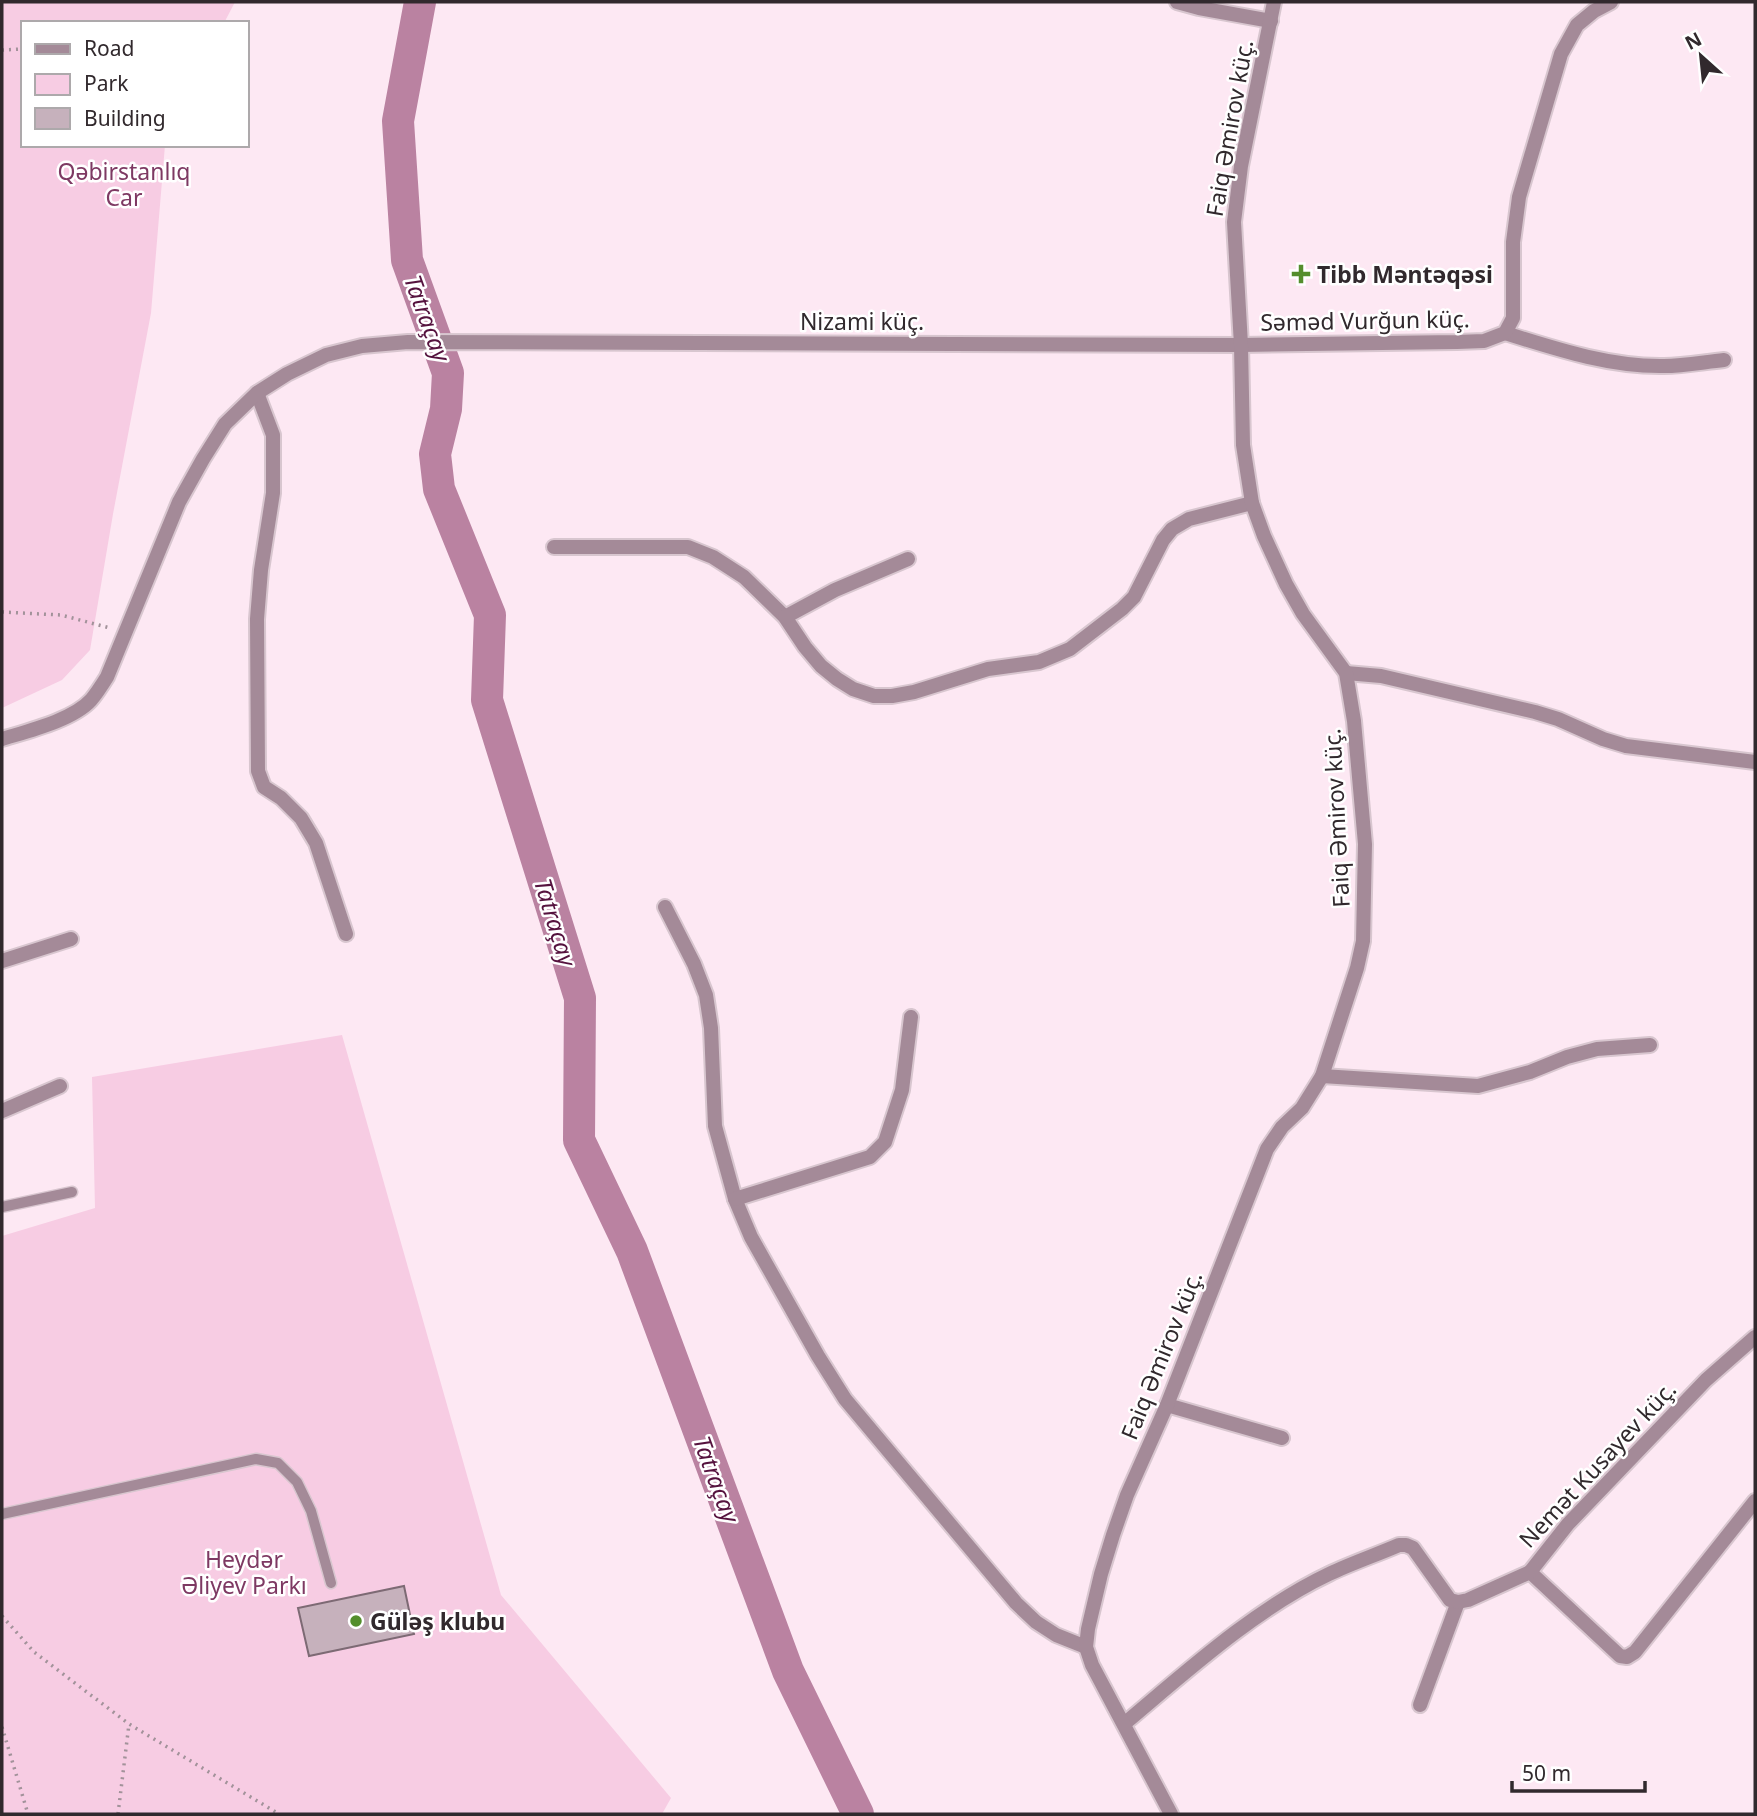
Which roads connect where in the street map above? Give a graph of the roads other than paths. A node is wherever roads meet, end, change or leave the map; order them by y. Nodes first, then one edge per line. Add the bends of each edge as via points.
1 (1177, 2) edge
2 (1274, 2) edge
3 (1611, 2) edge
4 (1271, 21) junction
5 (1505, 332) junction
6 (1241, 345) junction
7 (1724, 360) dead end
8 (257, 393) junction
9 (1252, 503) junction
10 (554, 547) dead end
11 (908, 559) dead end
12 (785, 617) junction
13 (1346, 673) junction
14 (2, 739) edge
15 (1755, 762) edge
16 (665, 907) dead end
17 (346, 934) dead end
18 (71, 939) dead end
19 (2, 961) edge
20 (911, 1017) dead end
21 (1650, 1045) dead end
22 (1322, 1076) junction
23 (60, 1086) dead end
24 (2, 1111) edge
25 (72, 1192) dead end
26 (735, 1199) junction
27 (2, 1207) edge
28 (1755, 1337) edge
29 (1167, 1405) junction
30 (1282, 1438) dead end
31 (1755, 1501) edge
32 (2, 1514) edge
33 (1530, 1572) junction
34 (331, 1583) dead end
35 (1458, 1602) junction
36 (1086, 1647) junction
37 (1420, 1705) dead end
38 (1124, 1724) junction
39 (1171, 1814) edge

1 - 4 street
2 - 4 street, Faiq Əmirov küç.
3 - 5 street via 1577,25 1561,54 1519,197 1513,242 1513,318
4 - 6 street, Faiq Əmirov küç. via 1234,222
5 - 6 street, Səməd Vurğun küç. via 1484,341
5 - 7 street via 1624,364 1665,366
6 - 8 street, Nizami küç. via 408,342 326,355
6 - 9 street, Faiq Əmirov küç. via 1243,444
8 - 14 street, Nizami küç. via 225,424 179,502 107,677 90,701 37,729
8 - 17 street via 273,435 273,493 257,619 258,771 264,786 302,818 316,843
9 - 12 street via 1171,529 1134,597 1070,649 1039,662 988,669 914,692 874,696 853,689 821,667
9 - 13 street, Faiq Əmirov küç. via 1303,614
10 - 12 street via 688,547 744,577
11 - 12 street
13 - 15 street via 1381,676 1535,712 1626,746
13 - 22 street, Faiq Əmirov küç. via 1365,844 1363,941
16 - 26 street via 706,995 715,1126
18 - 19 street
20 - 26 street via 902,1090 886,1142 870,1157
21 - 22 street via 1597,1049 1478,1086
22 - 29 street, Faiq Əmirov küç. via 1302,1108 1266,1149
23 - 24 street
25 - 27 lane
26 - 36 street via 751,1237 845,1399 1016,1603 1056,1635
28 - 33 street, Nemət Kusayev küç. via 1697,1389 1568,1524
29 - 30 street
29 - 36 street, Faiq Əmirov küç. via 1113,1535
31 - 33 street via 1627,1657 1620,1656
32 - 34 lane via 256,1459 278,1463 297,1482 311,1511
33 - 35 street, Nemət Kusayev küç.
35 - 37 street
35 - 38 street via 1450,1600 1413,1548 1399,1545 1328,1574 1288,1597 1205,1656
36 - 38 street
38 - 39 street

